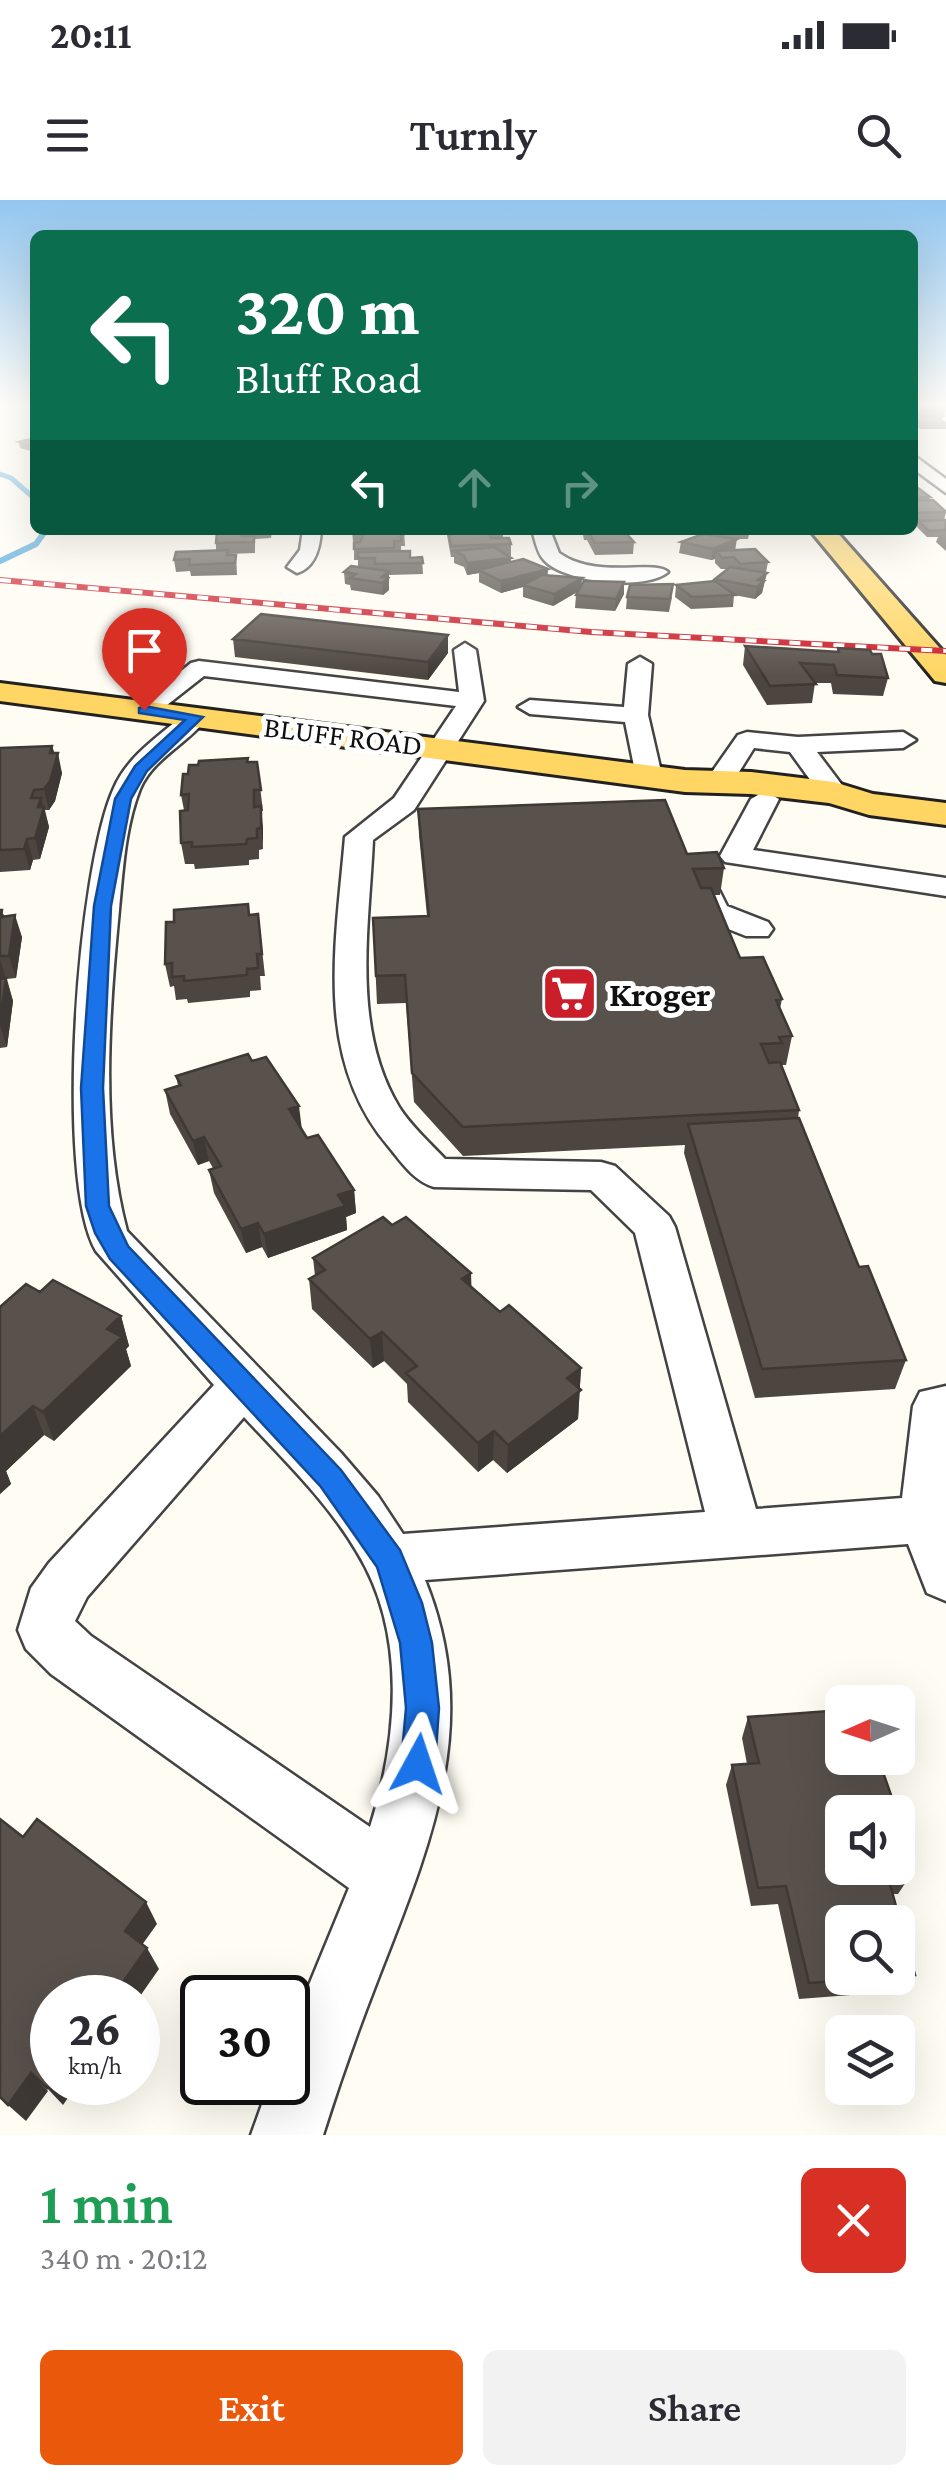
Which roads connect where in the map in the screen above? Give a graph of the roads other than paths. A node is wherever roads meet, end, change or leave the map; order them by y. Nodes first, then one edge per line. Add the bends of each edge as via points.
1 (312, 535) edge
2 (543, 535) edge
3 (826, 535) edge
4 (297, 567) dead end
5 (658, 572) dead end
6 (465, 650) dead end
7 (640, 664) dead end
8 (946, 674) edge
9 (0, 692) edge
10 (472, 701) junction
11 (530, 707) dead end
12 (144, 710) junction
13 (636, 714) junction
14 (196, 717) junction
15 (903, 740) dead end
16 (798, 745) junction
17 (440, 749) junction
18 (649, 776) junction
19 (702, 782) junction
20 (765, 798) junction
21 (852, 798) junction
22 (946, 814) edge
23 (735, 856) junction
24 (946, 887) edge
25 (757, 929) dead end
26 (244, 1385) junction
27 (946, 1406) edge
28 (936, 1519) edge
29 (736, 1534) junction
30 (389, 1559) junction
31 (946, 1576) edge
32 (388, 1876) junction
33 (288, 2135) edge

1 - 4 street via 310,552
2 - 5 street via 550,556 566,566 602,575
3 - 8 main road
6 - 10 street
7 - 13 street
9 - 12 main road, BLUFF ROAD
10 - 12 street via 198,668
10 - 17 street
11 - 13 street
12 - 14 main road, BLUFF ROAD
13 - 18 street
14 - 17 main road, BLUFF ROAD
14 - 26 street via 140,769 123,799 102,906 92,1088 96,1192 119,1252
15 - 16 street
16 - 19 street via 747,740
16 - 21 street
17 - 18 main road, BLUFF ROAD
17 - 29 street via 404,804 359,837 351,1003 360,1064 384,1114 434,1173 601,1176 654,1227
18 - 19 main road, BLUFF ROAD
19 - 20 main road, BLUFF ROAD
19 - 21 main road, BLUFF ROAD
20 - 21 main road, BLUFF ROAD via 837,807
20 - 23 street
21 - 22 main road, BLUFF ROAD
23 - 24 street
23 - 25 street via 701,862 703,888 714,912
26 - 30 street via 339,1488
26 - 32 street via 68,1580 50,1606 46,1630 70,1655
27 - 28 street via 936,1406
28 - 29 street
28 - 31 street
29 - 30 street
30 - 32 street via 412,1623 423,1708 412,1793
32 - 33 street

